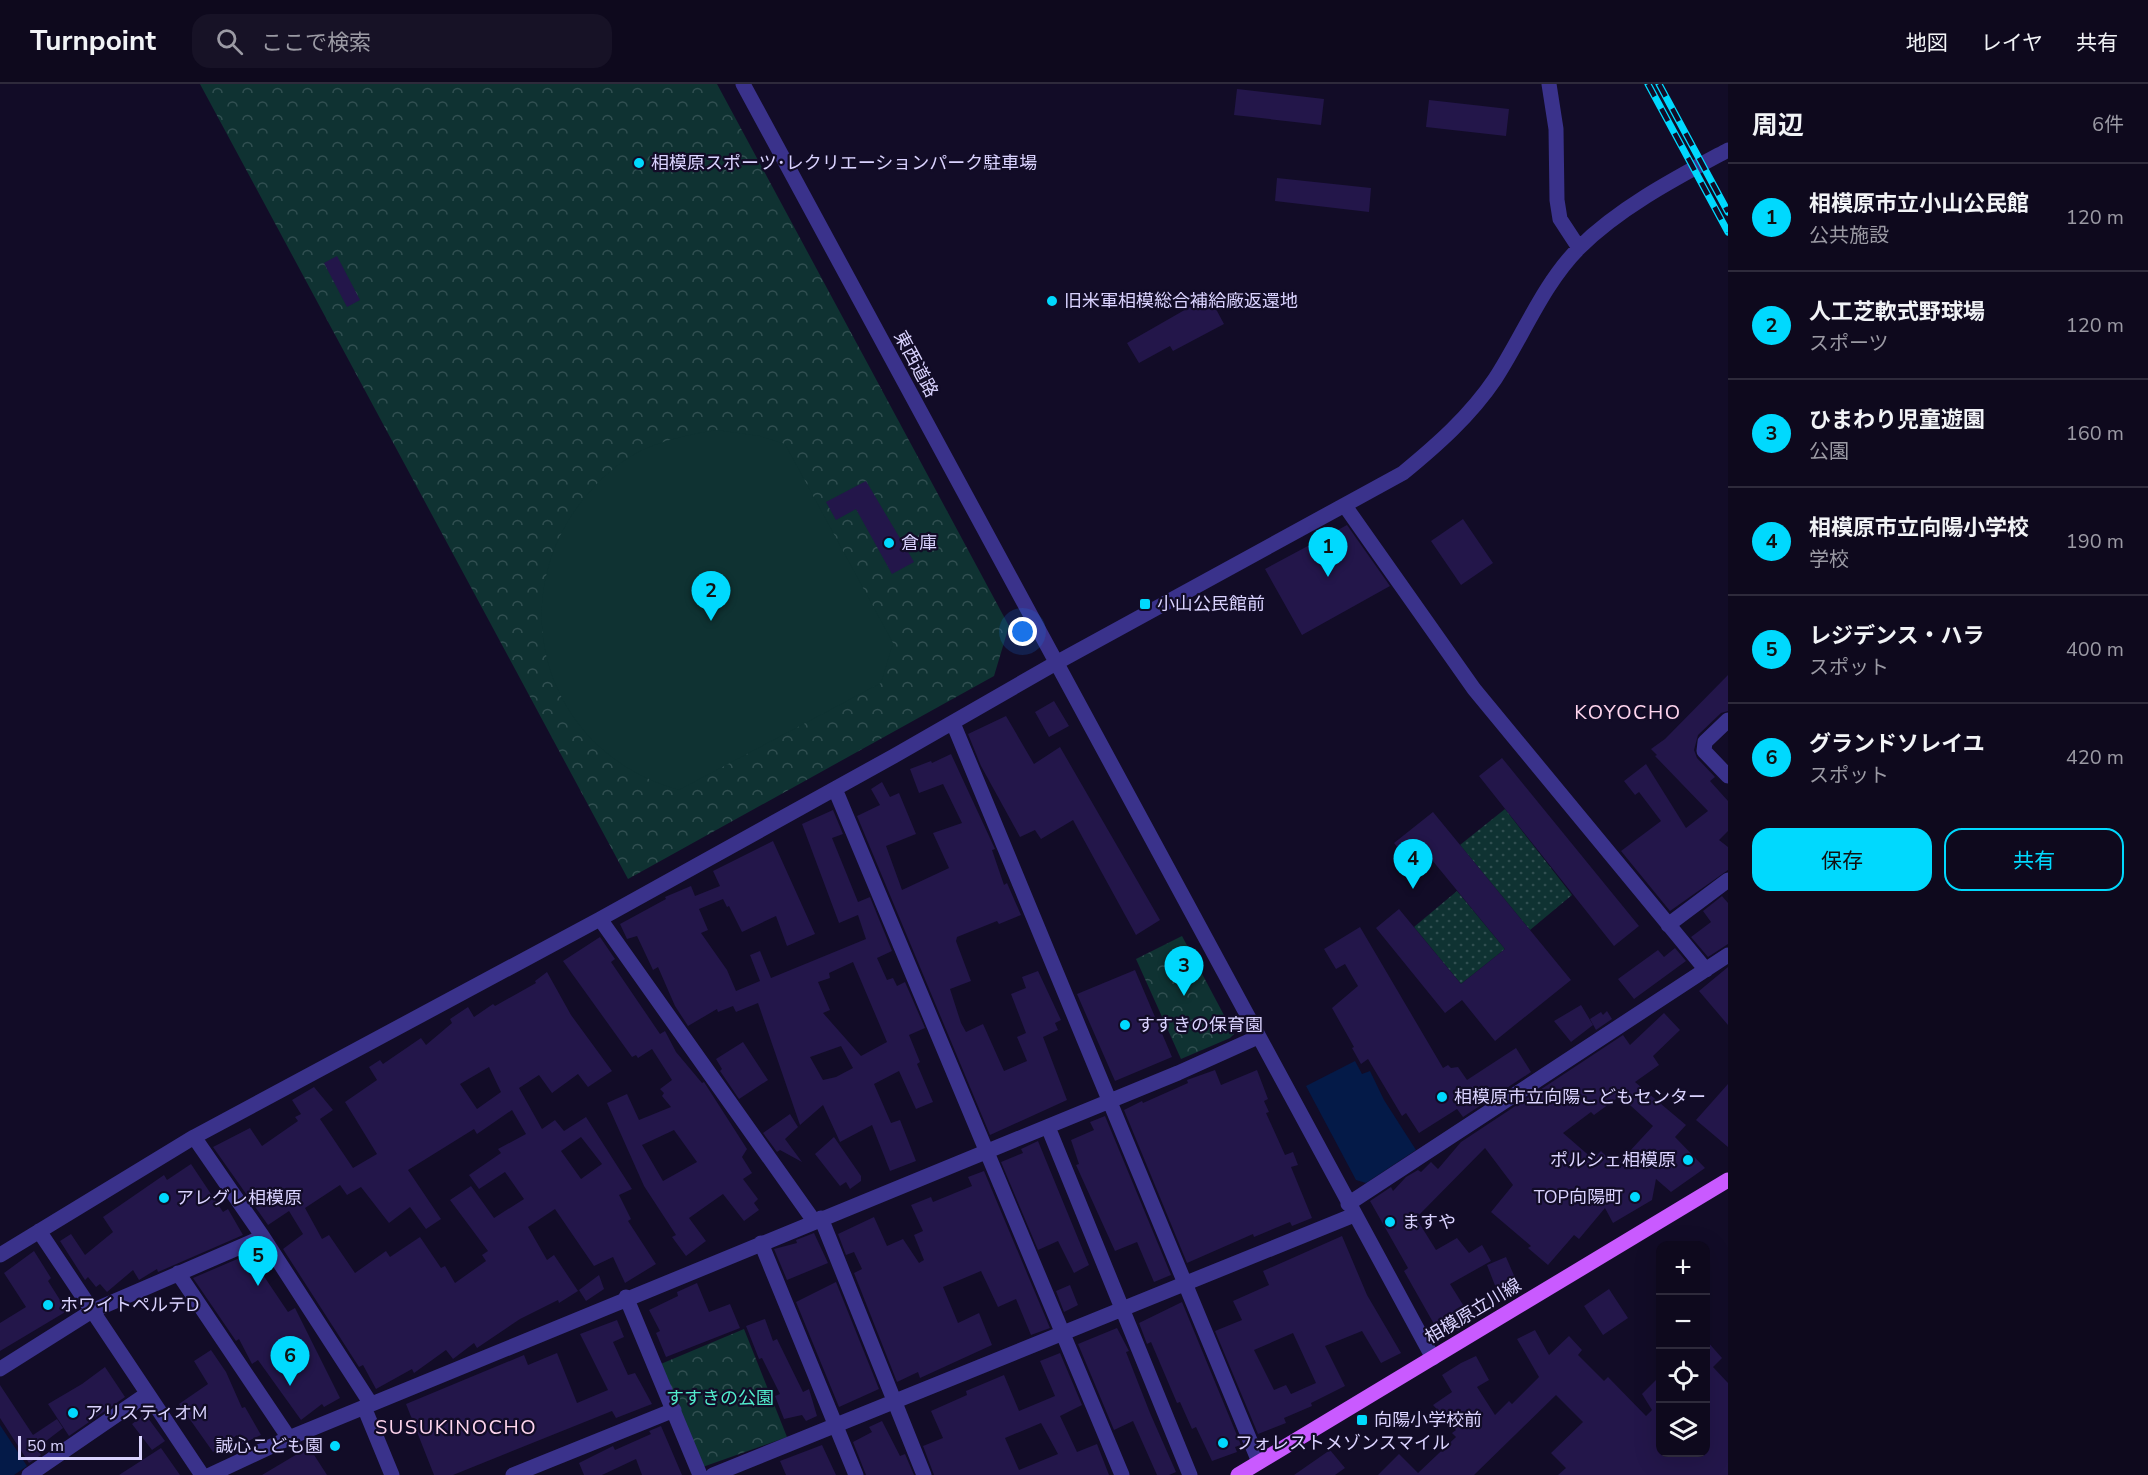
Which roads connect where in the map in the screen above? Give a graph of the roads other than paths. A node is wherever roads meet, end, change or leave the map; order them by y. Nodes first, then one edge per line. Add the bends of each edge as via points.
1 (743, 84) edge
2 (1549, 84) edge
3 (1728, 150) edge
4 (1579, 249) junction
5 (1345, 506) junction
6 (1056, 663) junction
7 (1728, 720) edge
8 (953, 723) junction
9 (1728, 776) edge
10 (835, 789) junction
11 (1728, 880) edge
12 (600, 919) junction
13 (1668, 925) junction
14 (1728, 956) edge
15 (1706, 970) junction
16 (1258, 1036) junction
17 (1110, 1101) junction
18 (1048, 1127) junction
19 (194, 1137) junction
20 (987, 1152) junction
21 (1728, 1180) edge
22 (1351, 1210) junction
23 (817, 1220) junction
24 (39, 1231) junction
25 (263, 1237) junction
26 (761, 1243) junction
27 (0, 1255) edge
28 (178, 1273) junction
29 (1186, 1282) junction
30 (626, 1297) junction
31 (1122, 1308) junction
32 (92, 1311) junction
33 (1063, 1332) junction
34 (1433, 1358) junction
35 (0, 1369) edge
36 (147, 1394) junction
37 (894, 1401) junction
38 (368, 1405) junction
39 (674, 1410) junction
40 (835, 1425) junction
41 (289, 1438) junction
42 (1259, 1462) junction
43 (29, 1475) edge
44 (202, 1475) edge
45 (210, 1475) edge
46 (392, 1475) edge
47 (513, 1475) edge
48 (700, 1475) edge
49 (712, 1475) edge
50 (856, 1475) edge
51 (924, 1475) edge
52 (1122, 1475) edge
53 (1190, 1475) edge
54 (1238, 1475) edge

1 - 6 street, 東西道路
2 - 4 street via 1556,129 1560,219
3 - 4 street via 1634,206
4 - 5 street via 1545,295 1495,379 1459,423 1403,473
5 - 6 street
5 - 13 street via 1474,689
6 - 8 street
6 - 16 street, 東西道路
7 - 9 street via 1705,742 1704,752
8 - 10 street
8 - 17 street
10 - 12 street
10 - 20 street
11 - 13 street
12 - 19 street
12 - 23 street
13 - 15 street
14 - 15 street
15 - 22 street
16 - 17 street
16 - 22 street, 東西道路
17 - 18 street
17 - 29 street
18 - 20 street
18 - 31 street
19 - 24 street
19 - 25 street
20 - 23 street
20 - 33 street
21 - 34 main road, 相模原立川線
22 - 29 street
22 - 34 street, 東西道路
23 - 26 street
23 - 37 street
24 - 27 street
24 - 32 street
25 - 28 street
25 - 38 street
26 - 30 street
26 - 40 street
28 - 32 street
28 - 41 street
29 - 31 street
29 - 42 street
30 - 38 street
30 - 39 street
31 - 33 street
31 - 53 street
32 - 35 street
32 - 36 street
33 - 37 street
33 - 52 street
34 - 42 main road, 相模原立川線
36 - 43 street
36 - 44 street
37 - 40 street
37 - 51 street
38 - 41 street
38 - 46 street
39 - 47 street
39 - 48 street
40 - 49 street
40 - 50 street
41 - 45 street
42 - 54 main road, 相模原立川線

